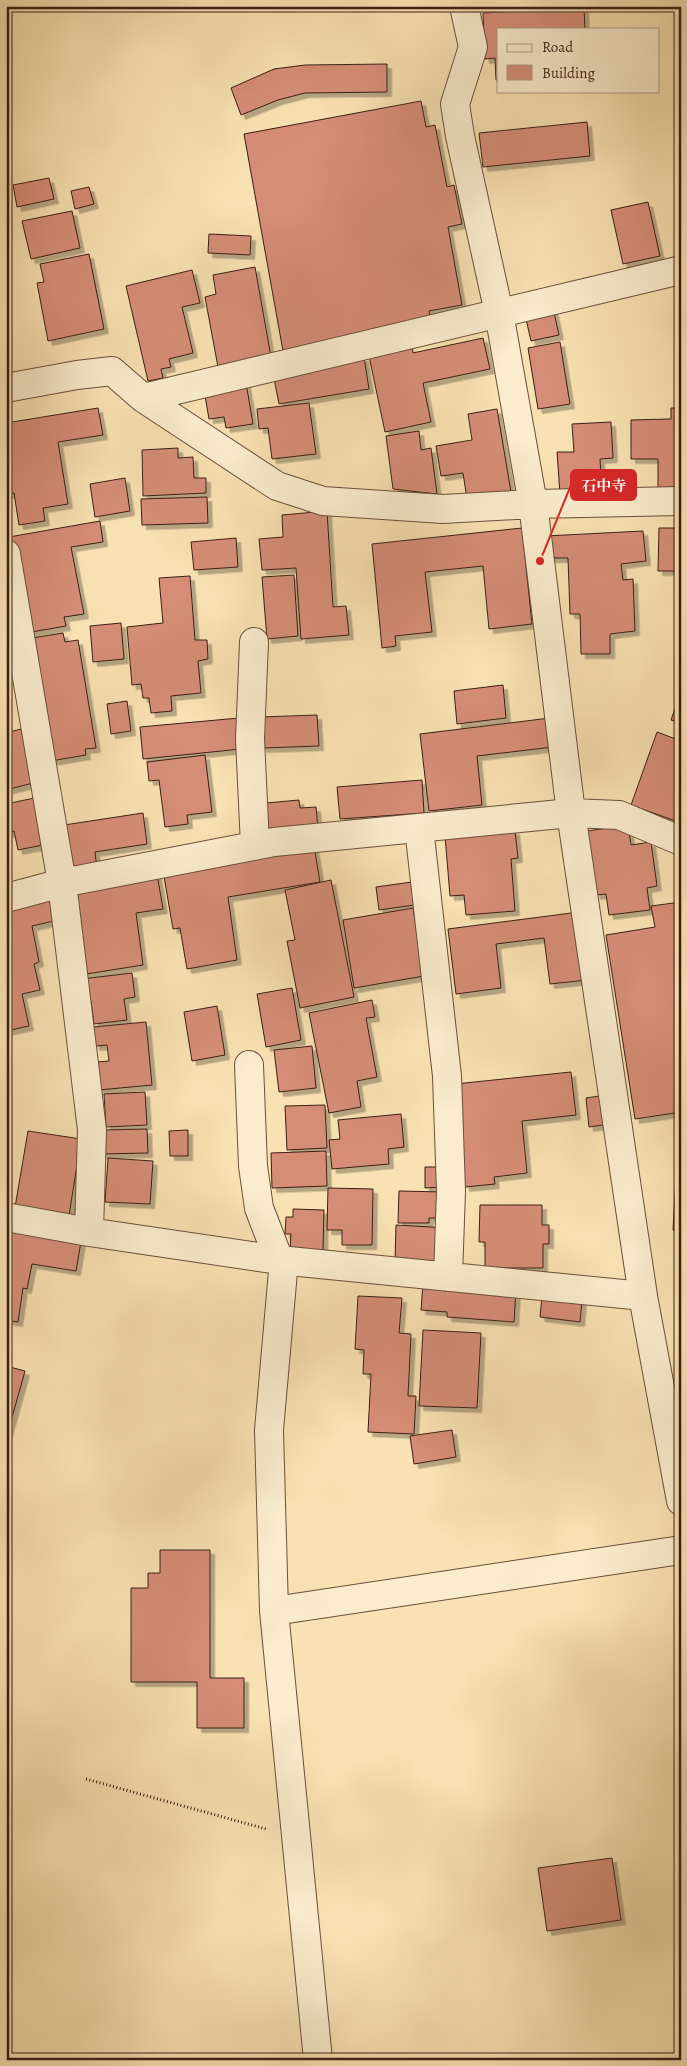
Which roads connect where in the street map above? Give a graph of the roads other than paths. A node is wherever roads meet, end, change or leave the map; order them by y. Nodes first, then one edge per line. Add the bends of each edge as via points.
1 (464, 6) edge
2 (681, 270) edge
3 (499, 313) junction
4 (6, 388) edge
5 (142, 398) junction
6 (681, 501) edge
7 (533, 504) junction
8 (6, 554) edge
9 (254, 642) dead end
10 (571, 813) junction
11 (419, 828) junction
12 (681, 841) edge
13 (255, 845) junction
14 (62, 883) junction
15 (6, 898) edge
16 (249, 1065) dead end
17 (6, 1217) edge
18 (89, 1232) junction
19 (282, 1260) junction
20 (448, 1277) junction
21 (643, 1296) junction
22 (681, 1501) edge
23 (681, 1550) edge
24 (274, 1611) junction
25 (318, 2060) edge

1 - 3 street via 472,47 455,104
2 - 3 street
3 - 5 street
3 - 7 street
4 - 5 street via 112,372
5 - 7 street via 277,486 323,501 443,509
6 - 7 street
7 - 10 street
8 - 14 street
9 - 13 street via 250,739
10 - 11 street
10 - 12 street via 619,815
10 - 21 street
11 - 13 street
11 - 20 street via 447,1076 451,1191
13 - 14 street
14 - 15 street
14 - 18 street via 92,1130
16 - 19 street via 253,1166 259,1208
17 - 18 street
18 - 19 street
19 - 20 street
19 - 24 street via 269,1430
20 - 21 street
21 - 22 street
23 - 24 street
24 - 25 street

